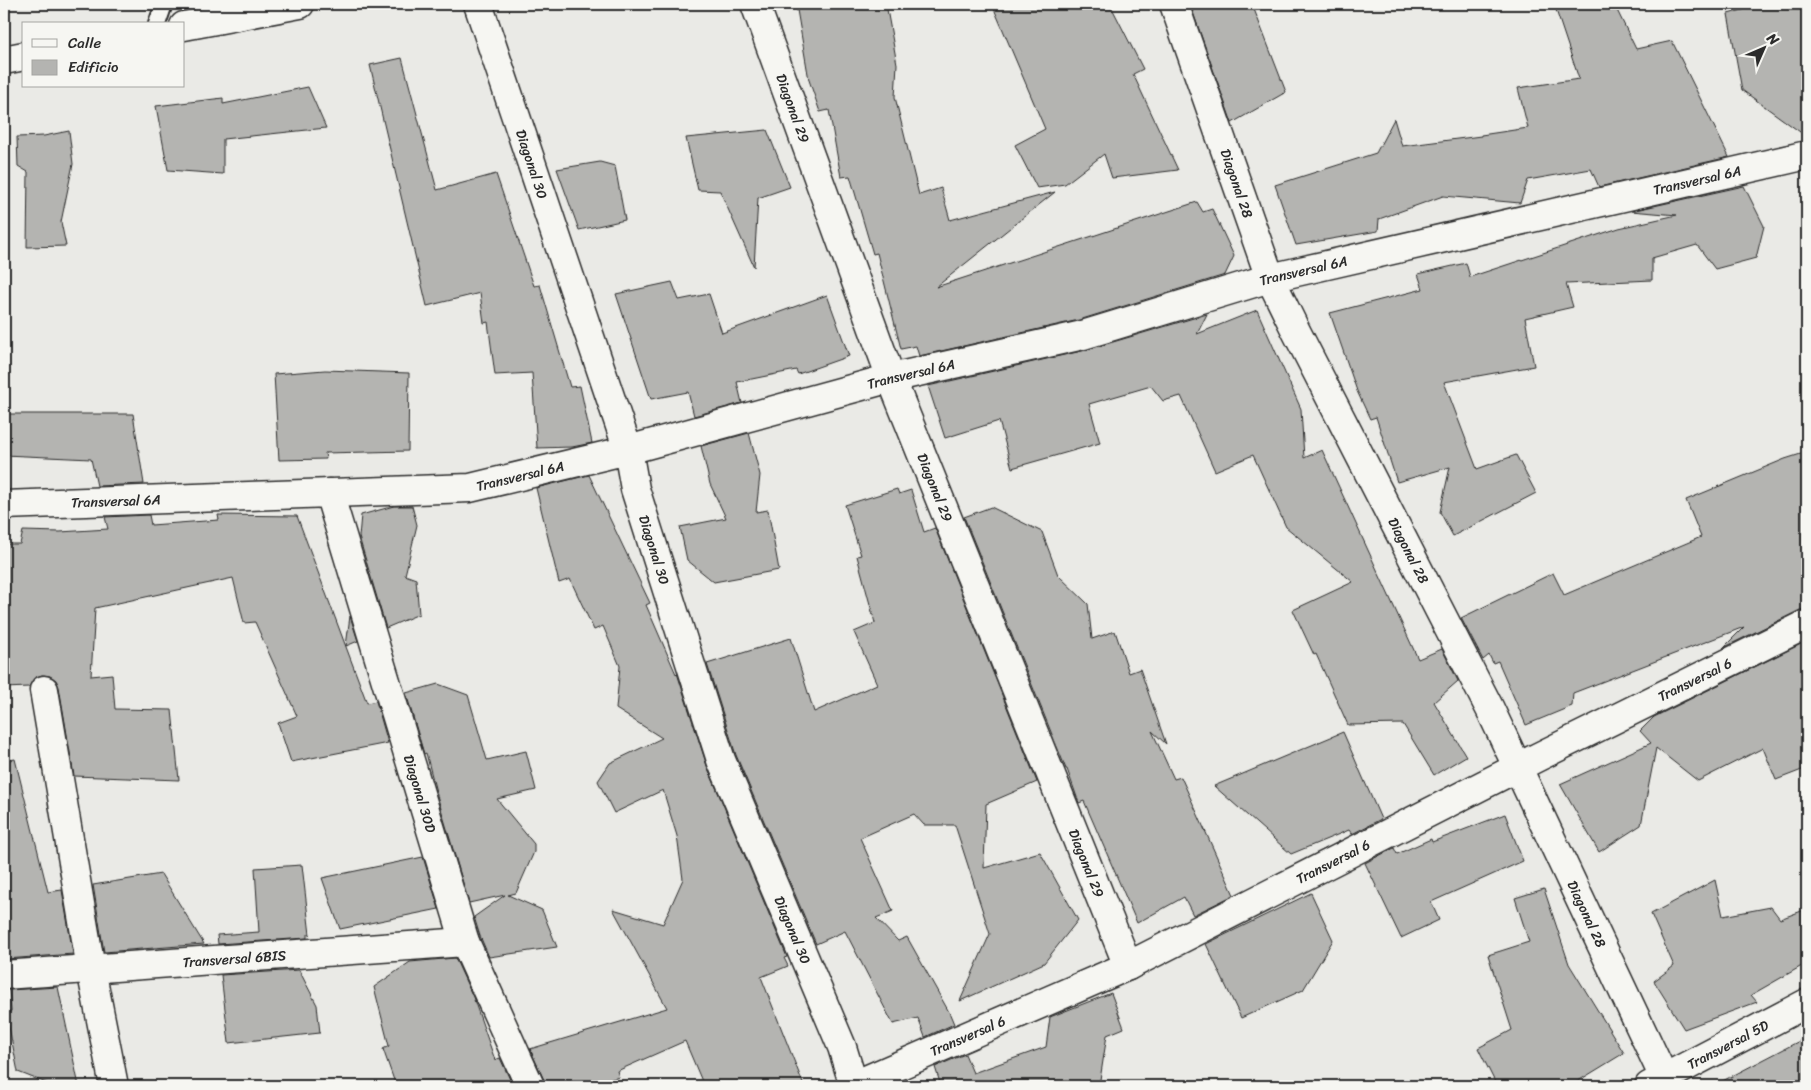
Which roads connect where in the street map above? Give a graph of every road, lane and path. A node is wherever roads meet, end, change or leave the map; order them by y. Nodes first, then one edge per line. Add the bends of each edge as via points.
1 (164, 4) edge
2 (300, 4) edge
3 (478, 4) edge
4 (755, 4) edge
5 (1174, 4) edge
6 (158, 22) edge
7 (185, 26) edge
8 (22, 56) edge
9 (4, 60) edge
10 (1807, 156) edge
11 (1270, 278) junction
12 (891, 378) junction
13 (628, 450) junction
14 (329, 493) junction
15 (4, 505) edge
16 (1807, 624) edge
17 (44, 690) dead end
18 (1518, 767) junction
19 (464, 942) junction
20 (1128, 966) junction
21 (91, 968) junction
22 (4, 975) edge
23 (1807, 1003) edge
24 (1660, 1083) edge
25 (114, 1086) edge
26 (530, 1086) edge
27 (853, 1086) edge

1 - 6 lane
2 - 7 street
3 - 13 street, Diagonal 30
4 - 12 street, Diagonal 29
5 - 11 street, Diagonal 28
8 - 9 street
10 - 11 street, Transversal 6A
11 - 12 street, Transversal 6A via 1083,336
11 - 18 street, Diagonal 28
12 - 13 street, Transversal 6A
12 - 20 street, Diagonal 29
13 - 14 street, Transversal 6A via 470,488
13 - 27 street, Diagonal 30 via 635,489 721,760 842,1047
14 - 15 street, Transversal 6A
14 - 19 street, Diagonal 30D
16 - 18 street, Transversal 6
17 - 21 street
18 - 20 street, Transversal 6
18 - 24 street, Diagonal 28
19 - 21 street, Transversal 6BIS
19 - 26 street, Diagonal 30D
20 - 27 street, Transversal 6
21 - 22 street, Transversal 6BIS
21 - 25 street
23 - 24 street, Transversal 5D

